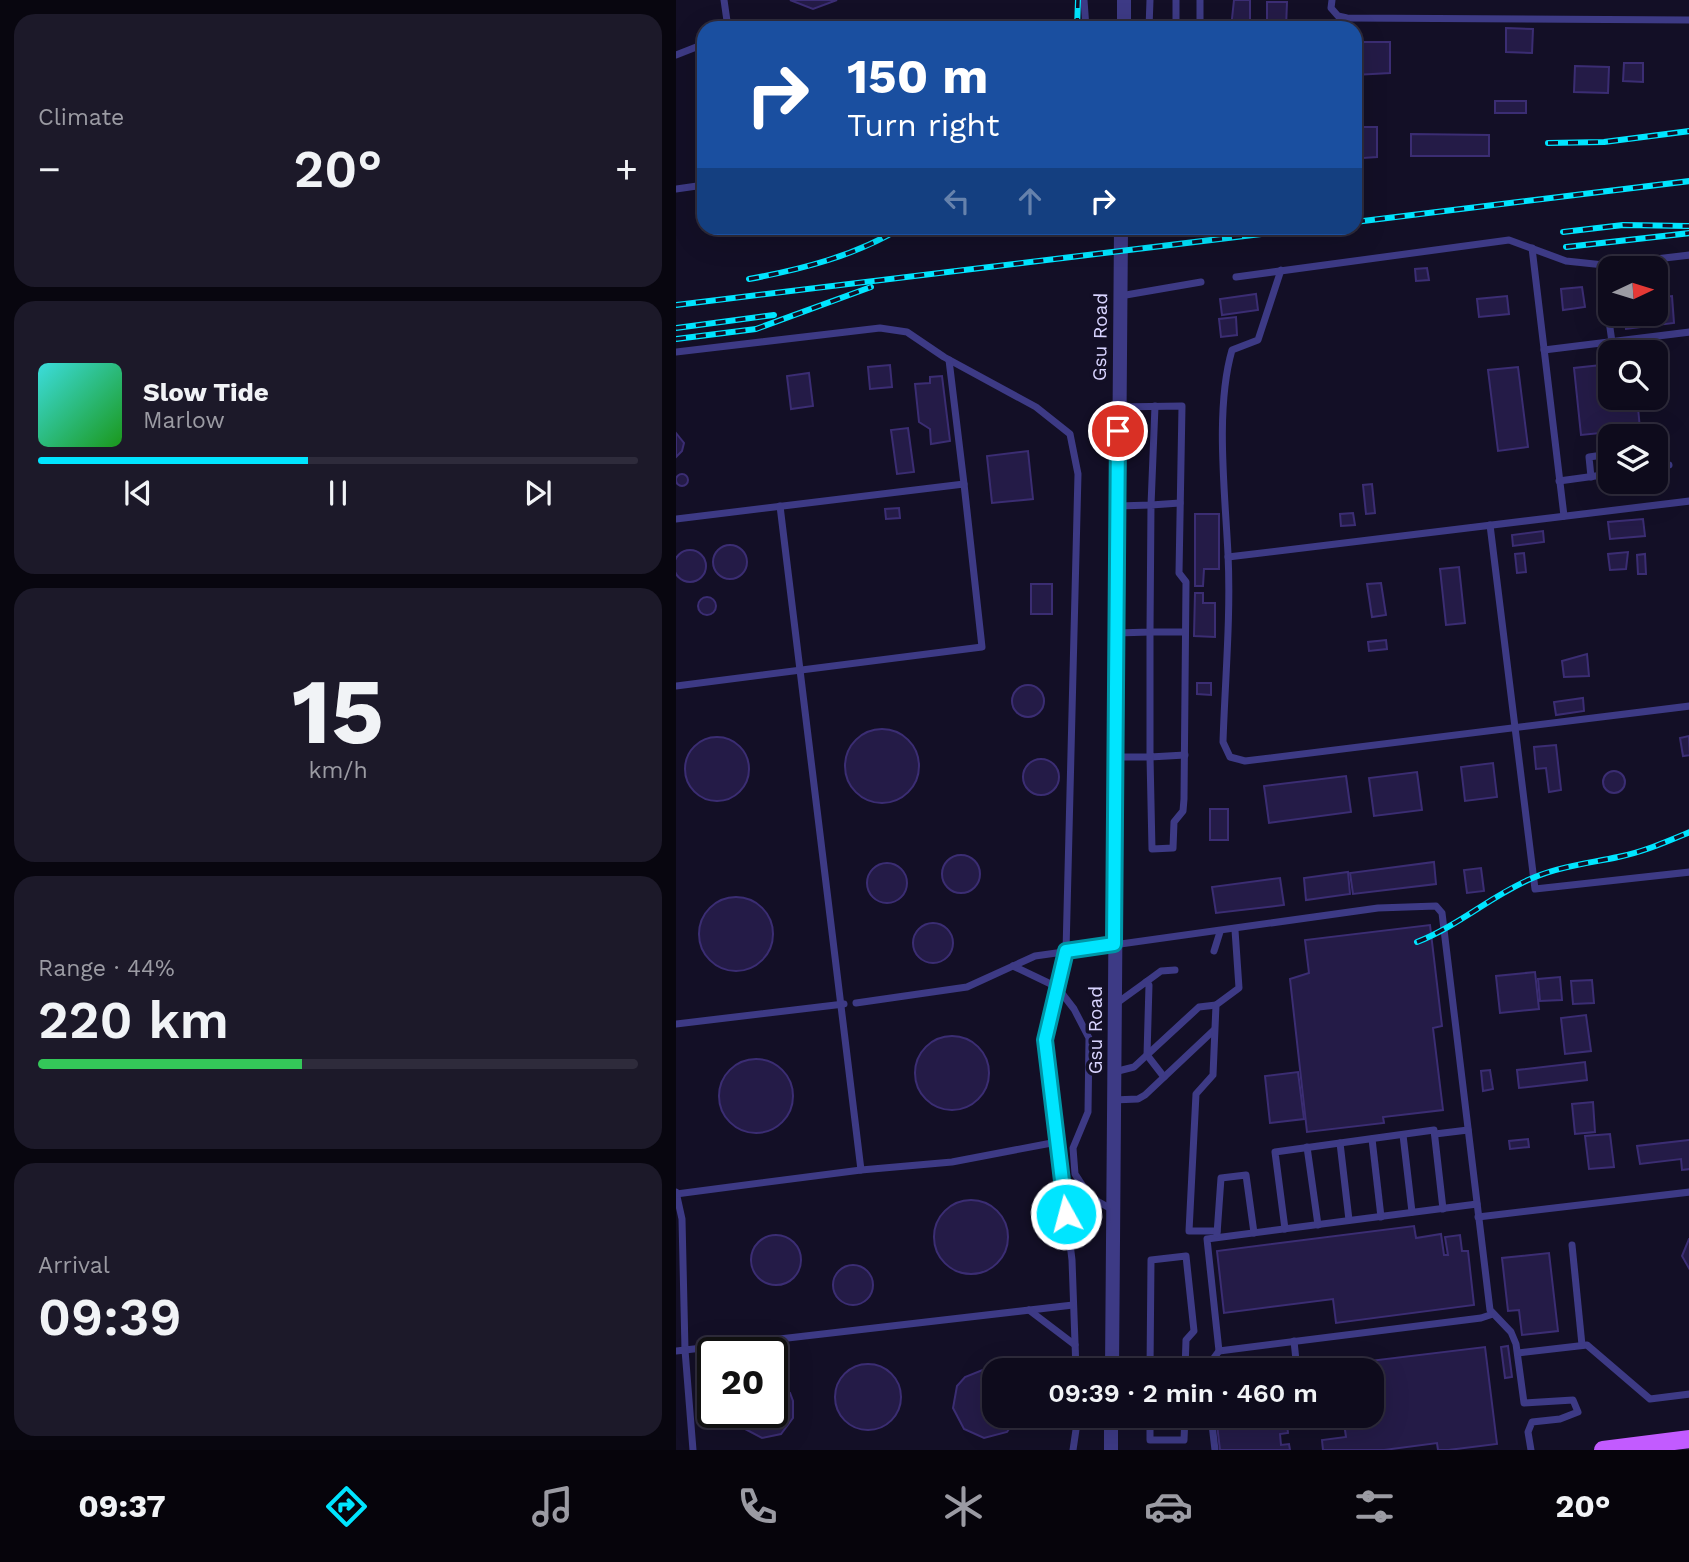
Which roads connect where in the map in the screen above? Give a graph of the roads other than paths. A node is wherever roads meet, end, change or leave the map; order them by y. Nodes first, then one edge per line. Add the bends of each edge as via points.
1 (724, 0) edge
2 (1084, 0) edge
3 (1124, 0) edge
4 (1150, 0) edge
5 (1176, 0) edge
6 (1200, 0) edge
7 (1332, 0) edge
8 (1689, 20) edge
9 (727, 21) edge
10 (1086, 21) edge
11 (1124, 21) edge
12 (1149, 21) edge
13 (1176, 21) edge
14 (1200, 21) edge
15 (697, 47) edge
16 (676, 55) edge
17 (697, 186) edge
18 (676, 189) edge
19 (1121, 235) edge
20 (1532, 248) junction
21 (1689, 256) edge
22 (1668, 258) edge
23 (1598, 264) edge
24 (1281, 270) junction
25 (1236, 276) dead end
26 (1201, 282) dead end
27 (1119, 296) junction
28 (1689, 332) edge
29 (1627, 340) edge
30 (1598, 344) edge
31 (1544, 350) junction
32 (676, 352) edge
33 (949, 360) junction
34 (1155, 406) junction
35 (1118, 407) junction
36 (1598, 456) edge
37 (1598, 476) edge
38 (1591, 477) junction
39 (1559, 481) junction
40 (964, 484) junction
41 (1689, 501) edge
42 (1180, 503) junction
43 (1151, 505) junction
44 (780, 506) junction
45 (1118, 506) junction
46 (1564, 516) junction
47 (676, 519) edge
48 (1490, 525) junction
49 (1228, 557) junction
50 (1150, 632) junction
51 (1185, 632) junction
52 (1117, 633) junction
53 (801, 670) junction
54 (676, 686) edge
55 (1689, 706) edge
56 (1515, 727) junction
57 (1185, 755) junction
58 (1116, 757) junction
59 (1150, 757) junction
60 (1689, 872) edge
61 (1235, 930) junction
62 (1220, 932) junction
63 (1114, 944) junction
64 (1066, 951) junction
65 (1214, 951) dead end
66 (1013, 966) junction
67 (1175, 970) dead end
68 (1146, 982) junction
69 (1057, 986) junction
70 (856, 1003) dead end
71 (842, 1005) junction
72 (1216, 1005) junction
73 (1114, 1006) junction
74 (676, 1024) edge
75 (1215, 1029) junction
76 (1147, 1055) junction
77 (1114, 1072) junction
78 (1164, 1077) junction
79 (1113, 1100) junction
80 (1468, 1130) junction
81 (1435, 1134) junction
82 (1403, 1135) junction
83 (1372, 1139) junction
84 (1057, 1142) junction
85 (1340, 1143) junction
86 (1307, 1147) junction
87 (861, 1170) junction
88 (1689, 1192) edge
89 (676, 1193) edge
90 (1477, 1204) junction
91 (1444, 1209) junction
92 (1113, 1210) junction
93 (1412, 1212) junction
94 (1381, 1217) junction
95 (1478, 1217) junction
96 (1349, 1220) junction
97 (1318, 1225) junction
98 (1285, 1229) junction
99 (1254, 1233) junction
100 (1217, 1234) junction
101 (1572, 1245) dead end
102 (1073, 1305) junction
103 (1029, 1310) junction
104 (1493, 1314) junction
105 (1294, 1341) junction
106 (1075, 1345) junction
107 (1582, 1345) junction
108 (685, 1350) junction
109 (676, 1351) edge
110 (1219, 1351) junction
111 (1518, 1353) junction
112 (1076, 1358) edge
113 (1112, 1358) edge
114 (1150, 1358) edge
115 (1185, 1358) edge
116 (1214, 1358) edge
117 (1296, 1358) edge
118 (1689, 1394) edge
119 (1076, 1428) edge
120 (1111, 1428) edge
121 (1150, 1428) edge
122 (1184, 1428) edge
123 (1212, 1428) edge
124 (1689, 1439) edge
125 (693, 1450) edge
126 (1073, 1450) edge
127 (1111, 1450) edge
128 (1215, 1450) edge
129 (1531, 1450) edge
130 (1603, 1450) edge

1 - 9 lane
2 - 10 lane
3 - 11 street
4 - 12 lane
5 - 13 lane
6 - 14 lane
7 - 8 lane via 1331,8 1347,18
15 - 16 lane
17 - 18 lane
19 - 27 street, Gsu Road
20 - 23 lane via 1566,261
20 - 24 lane via 1508,240
20 - 31 lane
21 - 22 lane
24 - 25 lane
24 - 49 lane via 1258,340 1232,351 1225,374
26 - 27 lane
27 - 35 street, Gsu Road
28 - 29 lane
30 - 31 lane
31 - 39 lane
32 - 33 lane via 880,328 907,332
33 - 40 lane
33 - 64 lane via 1036,407 1070,434 1078,474
34 - 35 lane
34 - 42 lane via 1182,406
34 - 43 lane
35 - 45 street, Gsu Road
36 - 38 lane via 1589,457
37 - 38 lane
38 - 39 lane
39 - 46 lane
40 - 44 lane
40 - 53 lane via 982,647
41 - 46 lane
42 - 43 lane
42 - 51 lane via 1179,573 1186,582
43 - 45 lane
43 - 50 lane
44 - 47 lane
44 - 53 lane
45 - 52 street, Gsu Road
46 - 48 lane
48 - 49 lane
48 - 56 lane
49 - 56 lane via 1223,742 1230,757 1245,761
50 - 51 lane
50 - 52 lane
50 - 59 lane
51 - 57 lane
52 - 58 street, Gsu Road
53 - 54 lane
53 - 71 lane
55 - 56 lane
56 - 60 lane via 1535,889
57 - 59 lane
57 - 59 lane via 1183,811 1174,822 1173,848 1152,849
58 - 59 lane
58 - 63 street, Gsu Road
61 - 62 lane
61 - 72 lane via 1240,988
61 - 80 lane via 1378,908 1436,906 1442,913
62 - 63 lane
62 - 65 lane
63 - 64 lane
63 - 73 street, Gsu Road
64 - 66 lane via 1035,956
64 - 69 lane
66 - 69 lane
66 - 70 lane via 967,987
67 - 68 lane via 1161,971
68 - 73 lane
68 - 76 lane
69 - 84 lane via 1045,1040
69 - 92 lane via 1088,1038 1088,1112 1073,1148 1075,1174 1090,1197
71 - 74 lane
71 - 87 lane
72 - 75 lane
72 - 76 lane via 1199,1007
73 - 77 street, Gsu Road
75 - 78 lane
75 - 100 lane via 1213,1074 1196,1094 1189,1231
76 - 77 lane via 1129,1071
76 - 78 lane
77 - 79 street, Gsu Road
78 - 79 lane via 1138,1099
79 - 92 street, Gsu Road
80 - 81 lane
80 - 90 lane
81 - 82 lane via 1434,1130
81 - 91 lane
82 - 83 lane
82 - 93 lane
83 - 85 lane
83 - 94 lane
84 - 87 lane via 952,1163
84 - 102 lane
85 - 86 lane
85 - 96 lane
86 - 97 lane
86 - 98 lane via 1275,1152
87 - 89 lane
88 - 95 lane
89 - 108 lane via 682,1219
90 - 91 lane
90 - 95 lane
91 - 93 lane
92 - 113 street, Gsu Road
93 - 94 lane
94 - 96 lane
95 - 104 lane
96 - 97 lane
97 - 98 lane
98 - 99 lane
99 - 100 lane
99 - 100 lane via 1246,1175 1221,1178
100 - 110 lane via 1207,1239
101 - 107 lane
102 - 103 lane
102 - 106 lane
103 - 106 lane
103 - 108 lane
104 - 105 lane
104 - 111 lane via 1511,1332
105 - 110 lane
105 - 117 lane
106 - 112 lane
107 - 111 lane
107 - 118 lane via 1650,1399
108 - 109 lane
108 - 125 lane
110 - 116 lane
111 - 129 lane via 1524,1403 1573,1400 1578,1412 1532,1422 1528,1432
114 - 115 lane via 1151,1260 1186,1256 1194,1331 1186,1340
119 - 126 lane
120 - 127 street
121 - 122 lane via 1150,1440 1184,1440
123 - 128 lane
124 - 130 main road

